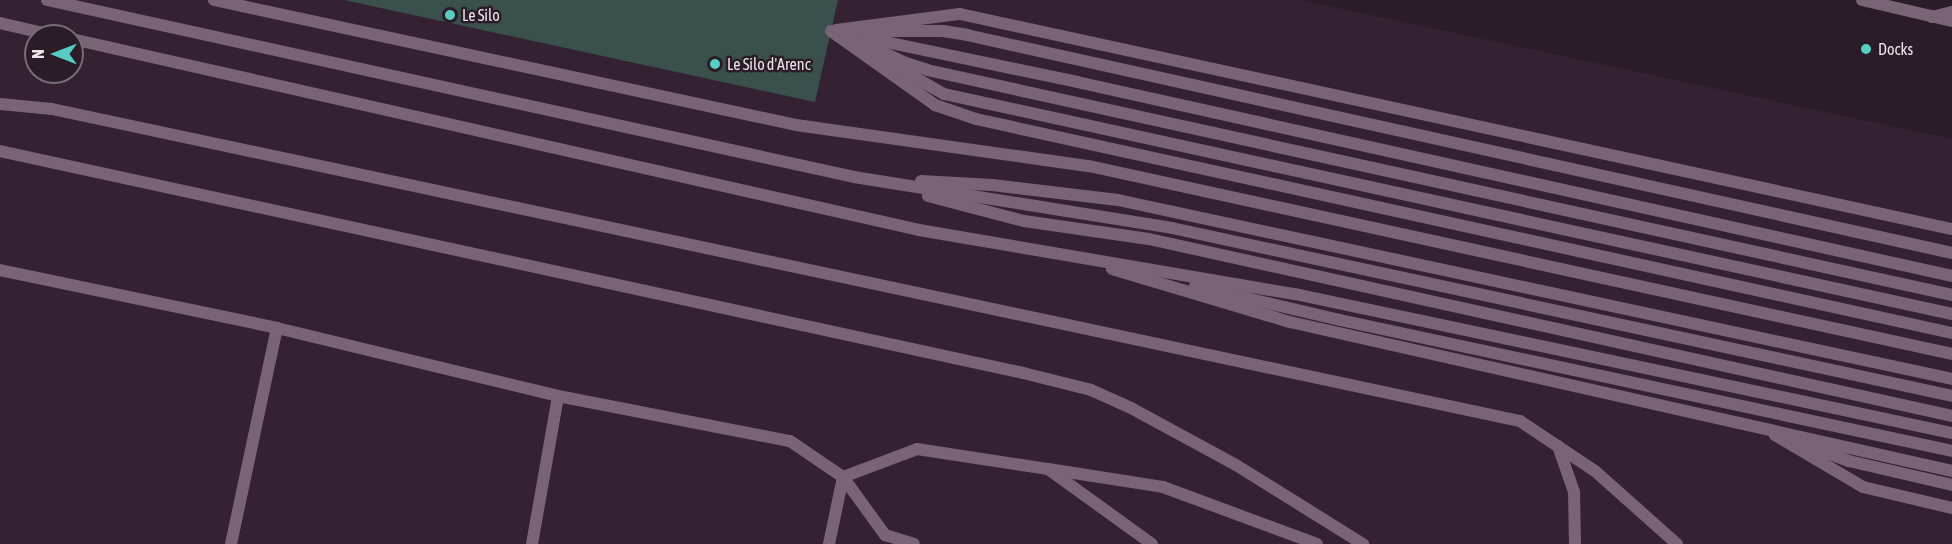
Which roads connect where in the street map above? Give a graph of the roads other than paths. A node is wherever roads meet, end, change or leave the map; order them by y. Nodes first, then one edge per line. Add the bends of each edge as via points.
1 (47, 0) edge
2 (214, 0) edge
3 (1862, 0) edge
4 (1952, 12) edge
5 (1932, 16) junction
6 (1952, 21) edge
7 (0, 23) edge
8 (24, 29) edge
9 (831, 31) junction
10 (84, 42) edge
11 (0, 104) edge
12 (0, 151) edge
13 (854, 177) junction
14 (1952, 229) edge
15 (1952, 253) edge
16 (1059, 254) junction
17 (1, 274) edge
18 (1952, 276) edge
19 (1952, 295) edge
20 (1952, 314) edge
21 (277, 328) junction
22 (1952, 333) edge
23 (1952, 354) edge
24 (1952, 379) edge
25 (558, 396) junction
26 (1952, 396) edge
27 (1952, 416) edge
28 (1766, 429) junction
29 (1952, 433) edge
30 (1557, 446) junction
31 (1952, 451) edge
32 (1047, 469) junction
33 (1952, 471) edge
34 (843, 477) junction
35 (1952, 485) edge
36 (1952, 508) edge
37 (231, 544) edge
38 (531, 544) edge
39 (829, 544) edge
40 (914, 544) edge
41 (1152, 544) edge
42 (1317, 544) edge
43 (1363, 544) edge
44 (1575, 544) edge
45 (1677, 544) edge

1 - 13 street
2 - 23 street via 795,125 1089,166
3 - 5 street
4 - 5 street
5 - 6 street
7 - 8 street
9 - 14 street via 960,14
9 - 15 street via 943,31 967,35
9 - 18 street via 1030,71
9 - 19 street via 927,70
9 - 20 street via 944,94
9 - 22 street via 935,105 976,119
10 - 16 street via 919,230
11 - 30 street via 52,109 1520,421
12 - 43 street via 1091,390 1236,465
13 - 24 street via 992,185 1118,200
13 - 26 street via 1172,228
13 - 27 street via 1024,221 1149,239
16 - 28 street via 1290,322
16 - 29 street via 1295,294
16 - 31 street via 1340,320
17 - 21 street
21 - 25 street
21 - 37 street
25 - 34 street via 790,441
25 - 38 street
28 - 33 street
28 - 35 street via 1836,457
28 - 36 street via 1863,487
30 - 44 street via 1574,492
30 - 45 street via 1595,471
32 - 34 street via 917,448
32 - 41 street
32 - 42 street via 1163,487
34 - 39 street
34 - 40 street via 885,535

